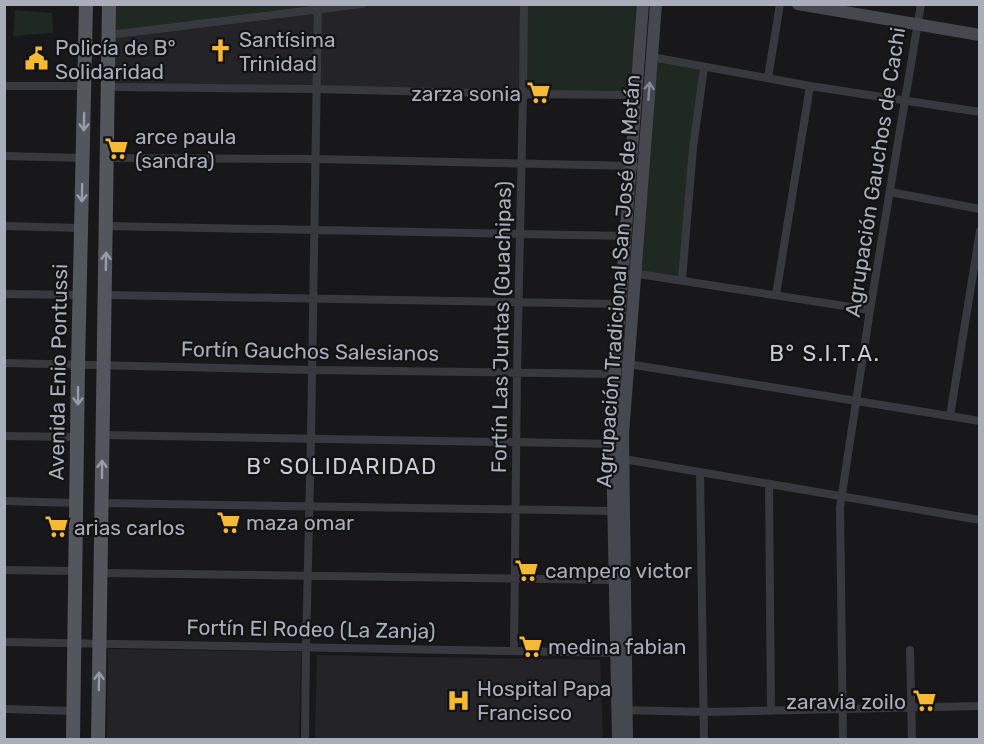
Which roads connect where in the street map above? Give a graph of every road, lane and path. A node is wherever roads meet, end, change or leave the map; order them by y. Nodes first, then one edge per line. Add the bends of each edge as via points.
1 (86, 4) edge
2 (109, 4) edge
3 (362, 4) edge
4 (524, 4) edge
5 (643, 4) edge
6 (656, 4) edge
7 (780, 4) edge
8 (798, 4) edge
9 (921, 4) edge
10 (318, 7) edge
11 (917, 24) junction
12 (109, 35) junction
13 (980, 35) edge
14 (652, 57) junction
15 (704, 67) junction
16 (768, 78) junction
17 (4, 86) edge
18 (85, 86) junction
19 (810, 86) junction
20 (109, 87) junction
21 (316, 89) junction
22 (523, 94) junction
23 (636, 95) junction
24 (904, 100) junction
25 (980, 112) edge
26 (4, 156) edge
27 (83, 158) junction
28 (108, 158) junction
29 (315, 159) junction
30 (522, 164) junction
31 (637, 166) junction
32 (890, 192) junction
33 (980, 209) edge
34 (4, 226) edge
35 (106, 226) junction
36 (81, 228) junction
37 (314, 230) junction
38 (980, 231) edge
39 (520, 234) junction
40 (626, 236) junction
41 (622, 272) junction
42 (636, 273) junction
43 (682, 280) junction
44 (4, 294) edge
45 (80, 295) junction
46 (105, 295) junction
47 (776, 295) junction
48 (313, 298) junction
49 (518, 303) junction
50 (620, 304) junction
51 (870, 310) junction
52 (4, 363) edge
53 (78, 365) junction
54 (104, 366) junction
55 (620, 366) junction
56 (312, 370) junction
57 (517, 373) junction
58 (856, 402) junction
59 (950, 416) junction
60 (980, 421) edge
61 (102, 435) junction
62 (4, 436) edge
63 (78, 437) junction
64 (311, 438) junction
65 (516, 442) junction
66 (618, 444) junction
67 (617, 458) junction
68 (700, 472) junction
69 (769, 484) junction
70 (841, 496) junction
71 (4, 501) edge
72 (77, 503) junction
73 (102, 503) junction
74 (309, 507) junction
75 (516, 510) junction
76 (613, 511) junction
77 (980, 520) edge
78 (4, 570) edge
79 (76, 571) junction
80 (101, 573) junction
81 (308, 576) junction
82 (515, 580) junction
83 (615, 580) junction
84 (4, 642) edge
85 (75, 643) junction
86 (99, 644) junction
87 (306, 647) junction
88 (910, 650) dead end
89 (514, 651) junction
90 (621, 653) junction
91 (979, 705) edge
92 (911, 708) junction
93 (4, 709) edge
94 (842, 709) junction
95 (622, 710) junction
96 (74, 711) junction
97 (771, 711) junction
98 (704, 712) junction
99 (73, 740) edge
100 (98, 740) edge
101 (306, 740) edge
102 (618, 740) edge
103 (627, 740) edge
104 (704, 740) edge
105 (843, 740) edge
106 (912, 740) edge

1 - 18 main road, Avenida Enio Pontussi
2 - 12 main road
3 - 10 street
4 - 22 street, Fortín Las Juntas (Guachipas)
5 - 23 street, Agrupación Tradicional San José de Metán
6 - 14 street, Agrupación Tradicional San José de Metán
7 - 16 street
8 - 11 street
9 - 11 street, Agrupación Gauchos de Cachi
10 - 12 street
10 - 21 street
11 - 13 street
11 - 24 street, Agrupación Gauchos de Cachi
12 - 20 main road
14 - 15 street
31 -> 14 street, Agrupación Tradicional San José de Metán
15 - 16 street
15 - 43 street
16 - 19 street
17 - 18 street
18 -> 27 main road, Avenida Enio Pontussi
19 - 24 street
19 - 47 street
20 - 21 street
20 - 28 main road
21 - 22 street
21 - 29 street
22 - 23 street
22 - 30 street, Fortín Las Juntas (Guachipas)
23 - 31 street, Agrupación Tradicional San José de Metán
24 - 25 street
24 - 32 street, Agrupación Gauchos de Cachi
26 - 27 street
27 -> 36 main road, Avenida Enio Pontussi
28 - 29 street
28 - 35 main road
29 - 30 street
29 - 37 street
30 - 31 street
30 - 39 street, Fortín Las Juntas (Guachipas)
31 - 40 street, Agrupación Tradicional San José de Metán
31 - 42 street, Agrupación Tradicional San José de Metán
32 - 33 street
32 - 51 street, Agrupación Gauchos de Cachi
34 - 36 street
35 - 37 street
46 -> 35 main road
36 - 45 main road, Avenida Enio Pontussi
37 - 39 street
37 - 48 street
38 - 59 street
39 - 40 street
39 - 49 street, Fortín Las Juntas (Guachipas)
40 - 41 street, Agrupación Tradicional San José de Metán
41 - 42 street
41 - 50 street, Agrupación Tradicional San José de Metán
42 - 43 street
42 - 55 street, Agrupación Tradicional San José de Metán
43 - 47 street
44 - 45 street
45 - 53 main road, Avenida Enio Pontussi
46 - 48 street
46 - 54 main road
47 - 51 street
48 - 49 street
48 - 56 street
49 - 50 street
49 - 57 street, Fortín Las Juntas (Guachipas)
50 - 55 street, Agrupación Tradicional San José de Metán
51 - 58 street, Agrupación Gauchos de Cachi
52 - 53 street, Fortín Gauchos Salesianos
53 - 54 street, Fortín Gauchos Salesianos
53 -> 63 main road, Avenida Enio Pontussi
54 - 56 street, Fortín Gauchos Salesianos
54 - 61 main road
55 - 57 street, Fortín Gauchos Salesianos
55 - 58 street, Fortín Gauchos Salesianos
55 - 66 street, Agrupación Tradicional San José de Metán
55 - 66 street, Agrupación Tradicional San José de Metán
56 - 57 street, Fortín Gauchos Salesianos
56 - 64 street
57 - 65 street, Fortín Las Juntas (Guachipas)
58 - 59 street, Fortín Gauchos Salesianos
58 - 70 street, Agrupación Gauchos de Cachi
59 - 60 street, Fortín Gauchos Salesianos
61 - 64 street
73 -> 61 main road
62 - 63 street
63 - 72 main road, Avenida Enio Pontussi
64 - 65 street
64 - 74 street
65 - 66 street
65 - 75 street, Fortín Las Juntas (Guachipas)
66 - 67 street, Agrupación Tradicional San José de Metán
67 - 68 street
67 - 76 street, Agrupación Tradicional San José de Metán
67 - 90 street, Agrupación Tradicional San José de Metán
68 - 69 street
68 - 98 street
69 - 70 street
69 - 97 street
70 - 77 street
70 - 94 street, Agrupación Gauchos de Cachi
71 - 72 street
72 - 79 main road, Avenida Enio Pontussi
73 - 74 street
73 - 80 main road
74 - 75 street
74 - 81 street
75 - 76 street
75 - 82 street, Fortín Las Juntas (Guachipas)
76 - 83 street, Agrupación Tradicional San José de Metán
78 - 79 street
79 - 85 main road, Avenida Enio Pontussi
80 - 81 street
80 - 86 main road
81 - 82 street
81 - 87 street
82 - 83 street
82 - 89 street, Fortín Las Juntas (Guachipas)
83 - 90 street, Agrupación Tradicional San José de Metán
84 - 85 street, Fortín El Rodeo (La Zanja)
85 - 86 street, Fortín El Rodeo (La Zanja)
85 - 96 main road, Avenida Enio Pontussi
86 - 87 street, Fortín El Rodeo (La Zanja)
100 -> 86 main road
87 - 89 street, Fortín El Rodeo (La Zanja)
87 - 101 street
88 - 92 street
89 - 90 street, Fortín El Rodeo (La Zanja)
90 - 95 street, Agrupación Tradicional San José de Metán
91 - 92 street
92 - 94 street
92 - 106 street
93 - 96 street
94 - 97 street
94 - 105 street, Agrupación Gauchos de Cachi
95 - 98 street
95 - 102 street, Agrupación Tradicional San José de Metán
95 - 103 street, Agrupación Tradicional San José de Metán
96 - 99 main road, Avenida Enio Pontussi
97 - 98 street
98 - 104 street

